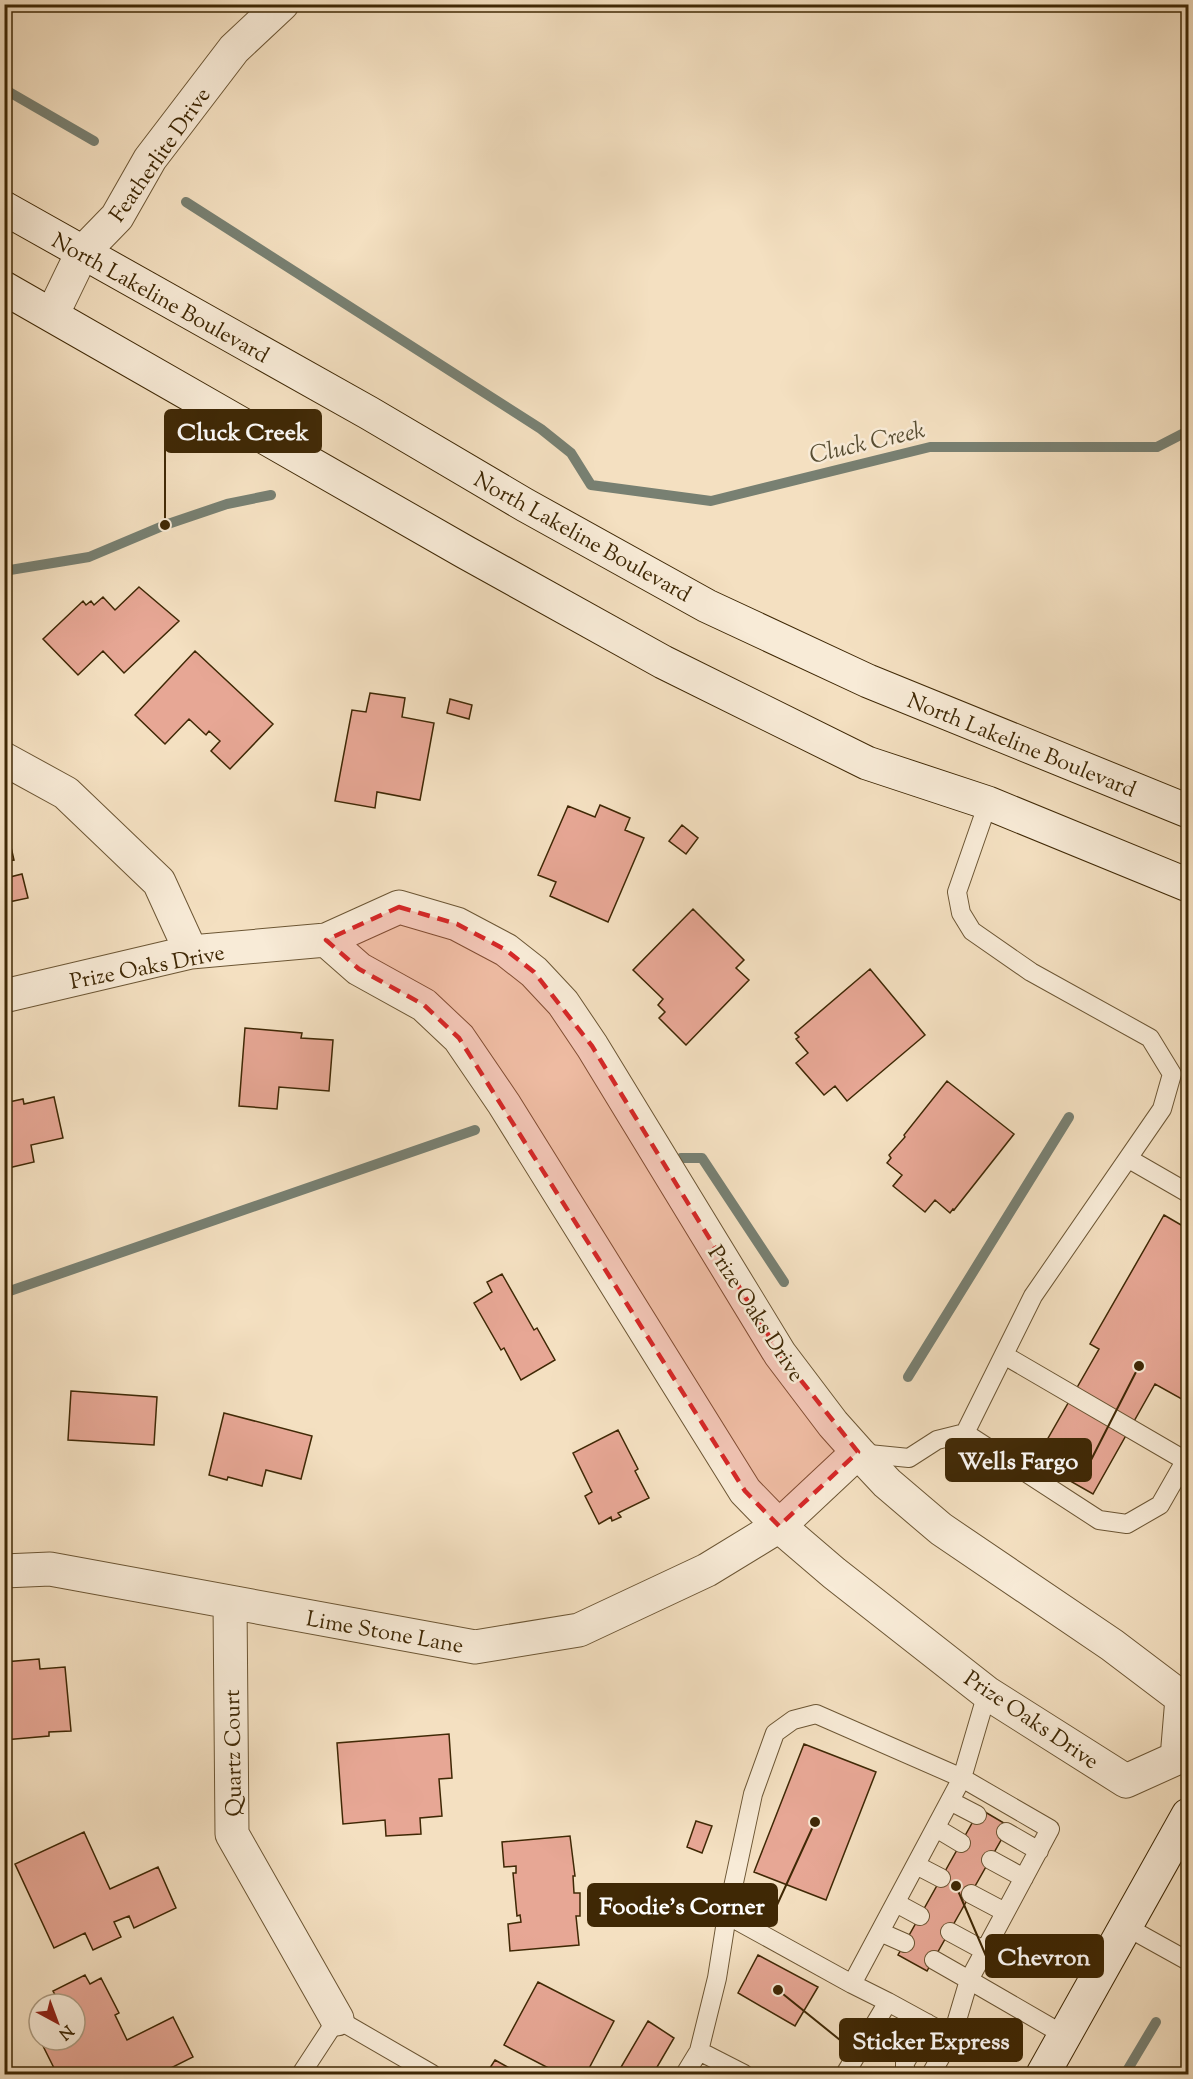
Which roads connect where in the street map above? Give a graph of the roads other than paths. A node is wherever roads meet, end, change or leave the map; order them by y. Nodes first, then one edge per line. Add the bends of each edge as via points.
1 (282, 4) edge
2 (4, 208) edge
3 (82, 253) junction
4 (4, 288) edge
5 (52, 315) junction
6 (4, 759) edge
7 (988, 803) junction
8 (1188, 811) edge
9 (1188, 885) edge
10 (326, 940) junction
11 (191, 952) junction
12 (4, 996) edge
13 (1180, 1076) edge
14 (1129, 1159) junction
15 (1188, 1193) edge
16 (1004, 1355) junction
17 (965, 1433) junction
18 (858, 1452) junction
19 (1187, 1459) edge
20 (779, 1526) junction
21 (4, 1572) edge
22 (230, 1603) junction
23 (987, 1693) junction
24 (1183, 1762) edge
25 (962, 1778) junction
26 (950, 1801) junction
27 (977, 1815) dead end
28 (1188, 1815) edge
29 (936, 1828) junction
30 (1006, 1832) dead end
31 (961, 1843) dead end
32 (1039, 1851) junction
33 (991, 1860) dead end
34 (916, 1865) junction
35 (941, 1878) dead end
36 (1024, 1878) junction
37 (971, 1894) dead end
38 (896, 1903) junction
39 (1005, 1912) junction
40 (726, 1915) junction
41 (920, 1916) dead end
42 (1125, 1926) junction
43 (880, 1932) junction
44 (950, 1932) dead end
45 (905, 1943) dead end
46 (985, 1951) junction
47 (934, 1960) dead end
48 (1188, 1961) edge
49 (969, 1980) junction
50 (852, 1984) junction
51 (888, 2002) junction
52 (337, 2019) junction
53 (927, 2023) junction
54 (1064, 2035) junction
55 (952, 2037) junction
56 (699, 2051) junction
57 (904, 2069) edge
58 (302, 2074) edge
59 (432, 2074) edge
60 (685, 2074) edge
61 (744, 2074) edge
62 (845, 2074) edge
63 (887, 2074) edge
64 (931, 2074) edge
65 (1043, 2074) edge

1 - 3 street, Featherlite Drive via 234,49 150,159 117,218
2 - 3 street, North Lakeline Boulevard
3 - 5 street, Featherlite Drive
3 - 8 street, North Lakeline Boulevard via 707,606 868,681
4 - 5 street
5 - 7 street via 663,662 867,763
6 - 11 street via 66,793 159,882
7 - 9 street
7 - 13 lane via 957,892 961,913 972,931 1031,972 1150,1038
10 - 11 street, Prize Oaks Drive
10 - 18 street, Prize Oaks Drive via 399,907 457,924 507,950 534,972 563,1003 591,1046 780,1354
10 - 20 street, Prize Oaks Drive via 359,969 424,1005 459,1038 746,1491
11 - 12 street, Prize Oaks Drive
13 - 14 lane
14 - 15 lane
14 - 16 lane via 1033,1296
16 - 17 lane
16 - 19 lane
17 - 18 lane via 937,1440 909,1458
17 - 19 lane via 1099,1520 1127,1524 1160,1505
18 - 20 street, Lime Stone Lane
18 - 24 street, Prize Oaks Drive via 887,1483 941,1529 1112,1645 1182,1698
20 - 22 street, Lime Stone Lane via 707,1570 579,1630 475,1647
20 - 23 street, Prize Oaks Drive
21 - 22 street, Lime Stone Lane via 50,1569
22 - 52 street, Quartz Court via 232,1834
23 - 24 street, Prize Oaks Drive via 1126,1781
23 - 25 lane
25 - 26 lane
25 - 32 lane via 1050,1829
25 - 40 lane via 816,1714 793,1720 775,1733 753,1794
26 - 27 lane
26 - 29 lane
28 - 42 street
29 - 31 lane
29 - 34 lane
30 - 32 lane
32 - 36 lane
33 - 36 lane
34 - 35 lane
34 - 38 lane
36 - 39 lane
37 - 39 lane
38 - 41 lane
38 - 43 lane
39 - 46 lane
40 - 50 lane
40 - 56 lane via 717,1978
42 - 48 lane
42 - 54 street
43 - 45 lane
43 - 50 lane
44 - 46 lane
46 - 49 lane
47 - 49 lane
49 - 54 lane
49 - 55 lane
50 - 51 lane
51 - 53 lane
51 - 62 lane
52 - 58 lane
52 - 59 lane
53 - 55 lane
53 - 57 lane
54 - 65 street
55 - 64 lane
56 - 60 lane
56 - 61 lane
57 - 63 lane

